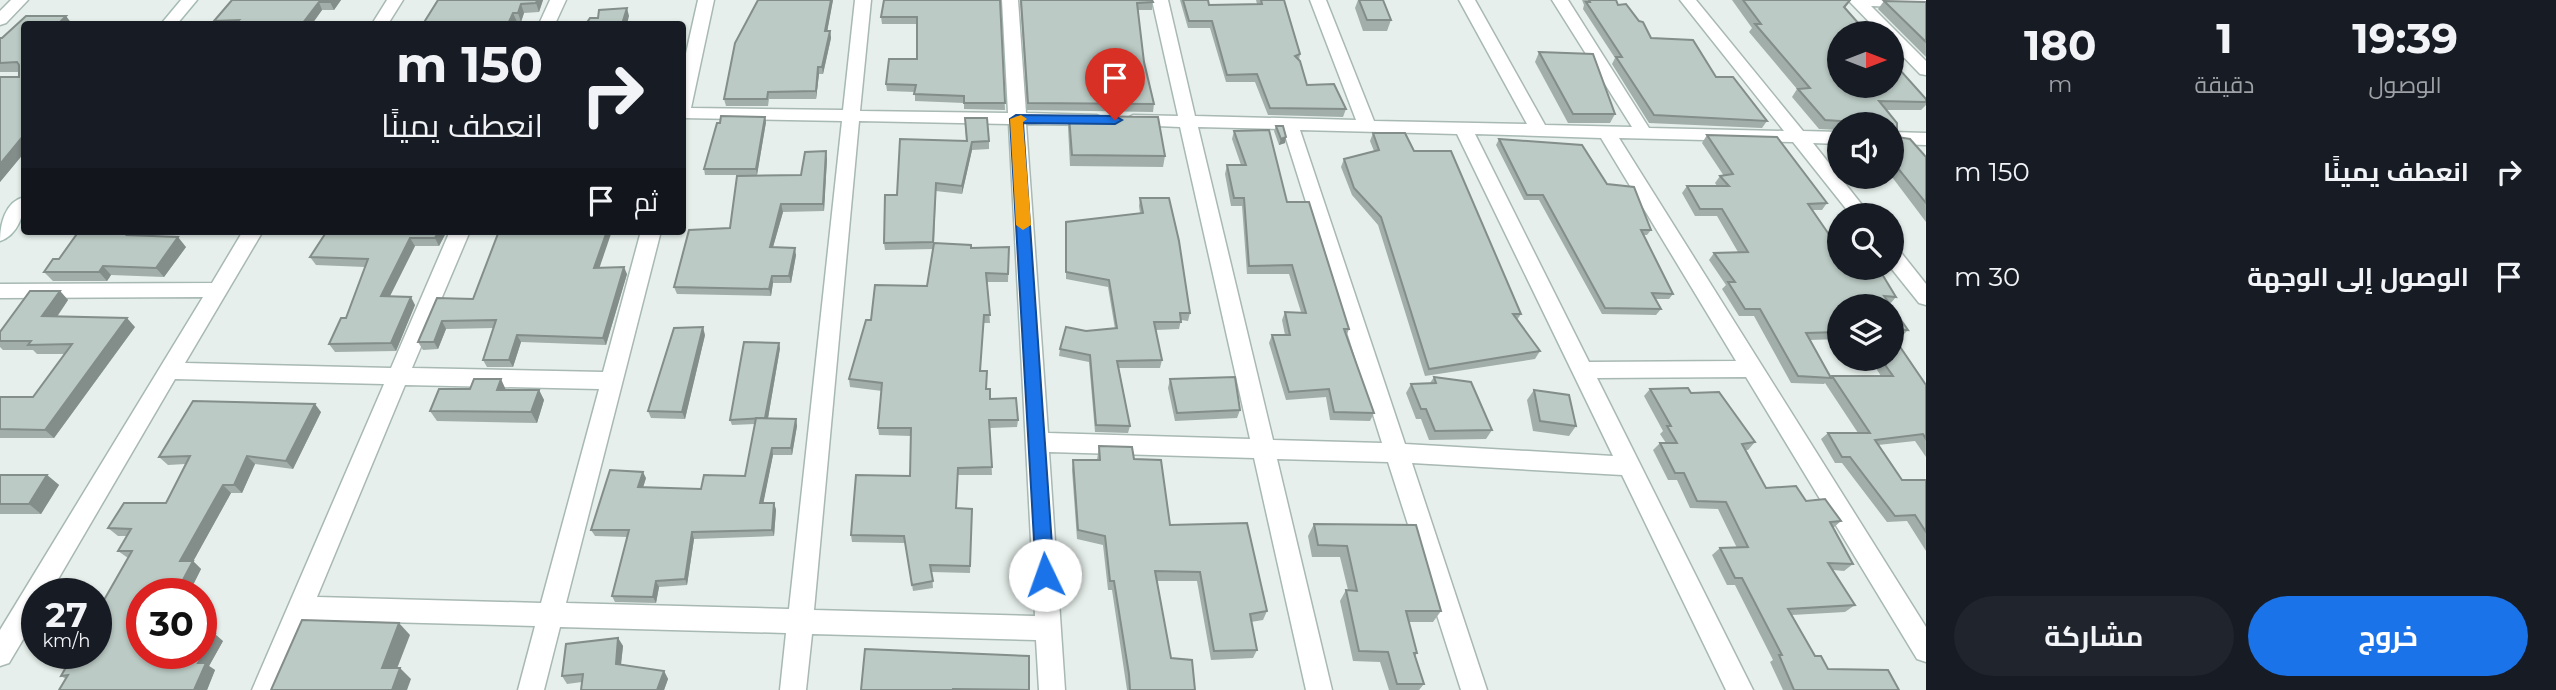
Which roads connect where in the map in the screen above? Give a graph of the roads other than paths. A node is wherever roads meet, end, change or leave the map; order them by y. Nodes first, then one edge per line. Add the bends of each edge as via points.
1 (20, 0) edge
2 (189, 0) edge
3 (395, 0) edge
4 (558, 0) edge
5 (706, 0) edge
6 (863, 0) edge
7 (1010, 0) edge
8 (1160, 0) edge
9 (1318, 0) edge
10 (1467, 0) edge
11 (1560, 0) edge
12 (1688, 0) edge
13 (1857, 1) edge
14 (1926, 3) edge
15 (0, 20) edge
16 (172, 21) edge
17 (382, 21) edge
18 (548, 21) edge
19 (1876, 21) edge
20 (1904, 49) edge
21 (1926, 70) edge
22 (686, 93) edge
23 (686, 112) edge
24 (853, 114) junction
25 (1016, 119) junction
26 (1190, 121) junction
27 (1290, 124) junction
28 (1367, 126) junction
29 (1463, 128) junction
30 (1539, 130) junction
31 (1606, 132) junction
32 (1644, 133) junction
33 (1799, 137) junction
34 (1827, 138) edge
35 (1904, 138) edge
36 (1926, 139) edge
37 (1851, 203) edge
38 (21, 207) edge
39 (0, 234) edge
40 (251, 235) edge
41 (458, 235) edge
42 (650, 235) edge
43 (1904, 270) edge
44 (217, 290) junction
45 (0, 291) edge
46 (1926, 298) edge
47 (1750, 369) junction
48 (1583, 370) junction
49 (170, 371) junction
50 (399, 375) junction
51 (612, 381) junction
52 (1037, 442) junction
53 (1264, 448) junction
54 (1397, 453) junction
55 (1628, 466) junction
56 (298, 608) junction
57 (551, 614) junction
58 (799, 622) junction
59 (1048, 628) junction
60 (1926, 650) edge
61 (0, 654) edge
62 (265, 690) edge
63 (531, 690) edge
64 (793, 690) edge
65 (1052, 690) edge
66 (1319, 690) edge
67 (1474, 690) edge
68 (1740, 690) edge

1 - 15 street
2 - 16 street
3 - 17 street
4 - 18 street
5 - 22 street
6 - 24 street
7 - 25 street
8 - 26 street
9 - 28 street
10 - 30 street
11 - 32 street
12 - 33 street
13 - 14 street
13 - 19 street
20 - 21 street
23 - 24 street
24 - 25 street
24 - 58 street
25 - 26 street
25 - 52 street
26 - 27 street
26 - 53 street
27 - 28 street
27 - 54 street
28 - 29 street
29 - 30 street
29 - 48 street
30 - 31 street
31 - 32 street
31 - 47 street
32 - 33 street
33 - 34 street
33 - 37 street
35 - 36 street
38 - 39 street
40 - 44 street
41 - 50 street
42 - 51 street
43 - 46 street
44 - 45 street
44 - 49 street
47 - 48 street
47 - 60 street
48 - 55 street
49 - 50 street
49 - 61 street
50 - 51 street
50 - 56 street
51 - 57 street
52 - 53 street
52 - 59 street
53 - 54 street
53 - 66 street
54 - 55 street
54 - 67 street
55 - 68 street
56 - 57 street
56 - 62 street
57 - 58 street
57 - 63 street
58 - 59 street
58 - 64 street
59 - 65 street

